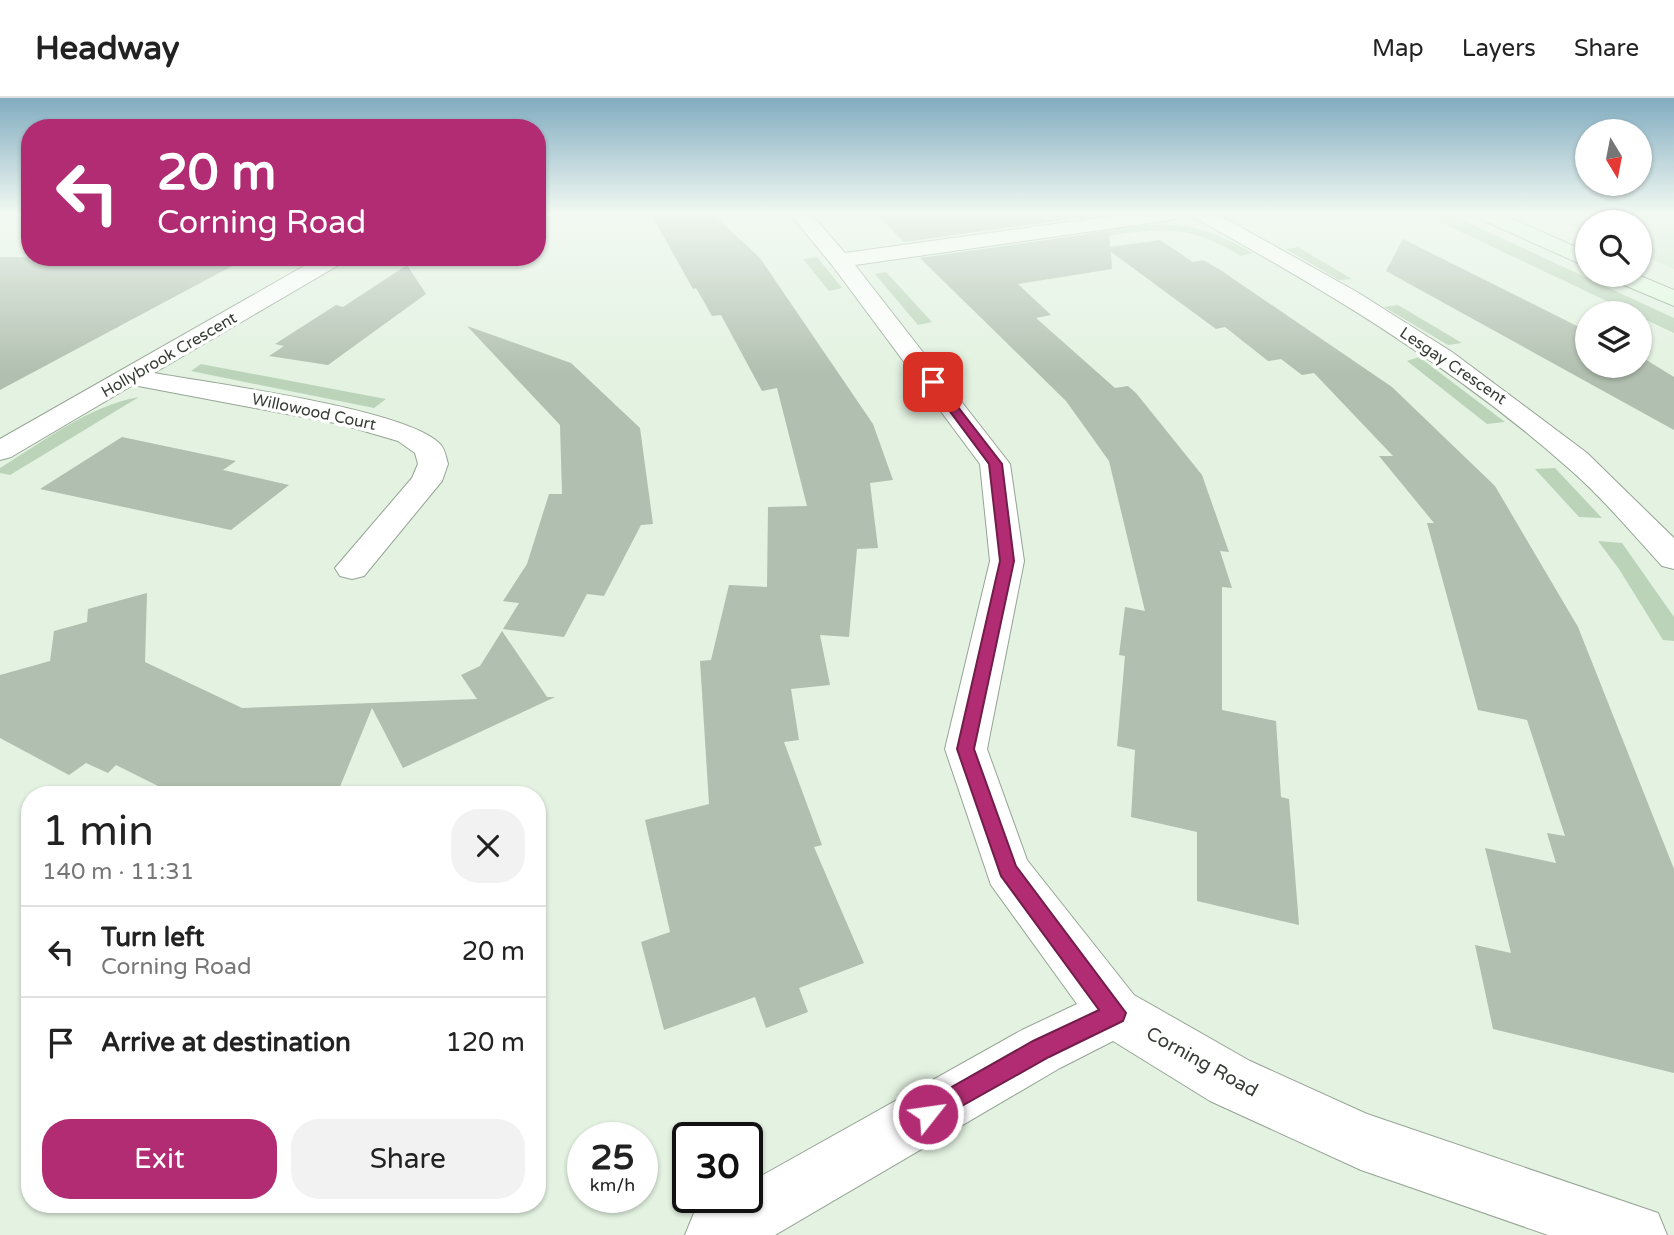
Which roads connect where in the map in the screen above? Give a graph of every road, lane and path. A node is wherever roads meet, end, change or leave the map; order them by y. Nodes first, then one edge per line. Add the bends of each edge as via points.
1 (320, 267) edge
2 (845, 267) edge
3 (1293, 267) edge
4 (1647, 287) edge
5 (1674, 299) edge
6 (131, 377) junction
7 (0, 451) edge
8 (1674, 558) edge
9 (352, 568) dead end
10 (1115, 1013) junction
11 (716, 1235) edge
12 (1636, 1235) edge

1 - 6 street, Hollybrook Crescent
2 - 10 street, Corning Road via 995,464 1007,561 966,749 1008,870
3 - 8 street, Lesgay Crescent via 1423,343 1499,396 1578,461
4 - 5 main road
6 - 7 street, Hollybrook Crescent
6 - 9 street, Willowood Court via 345,416 408,435 429,449 433,464 427,481
10 - 11 street via 1041,1049
10 - 12 street, Corning Road via 1230,1081 1361,1141

